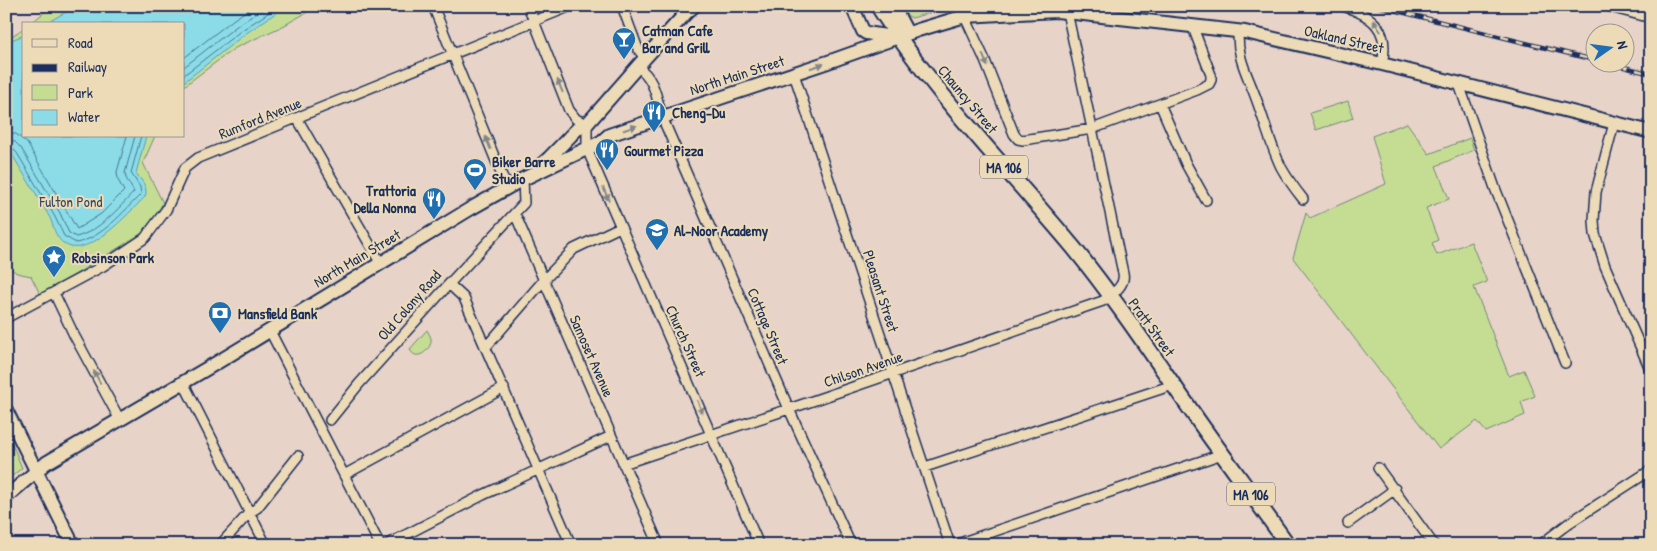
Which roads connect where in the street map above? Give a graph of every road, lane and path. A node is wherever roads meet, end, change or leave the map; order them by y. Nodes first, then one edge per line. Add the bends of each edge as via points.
1 (432, 6) edge
2 (528, 6) edge
3 (571, 6) edge
4 (622, 6) edge
5 (694, 6) edge
6 (852, 6) edge
7 (878, 6) edge
8 (892, 6) edge
9 (1343, 6) edge
10 (1606, 6) edge
11 (962, 11) edge
12 (1108, 11) edge
13 (1067, 12) junction
14 (1651, 18) edge
15 (534, 21) junction
16 (1192, 25) junction
17 (863, 31) junction
18 (1238, 31) junction
19 (900, 37) junction
20 (453, 55) junction
21 (845, 56) junction
22 (641, 62) junction
23 (1382, 64) junction
24 (794, 74) junction
25 (1459, 84) junction
26 (1160, 104) junction
27 (662, 116) junction
28 (297, 118) junction
29 (1614, 123) junction
30 (587, 124) junction
31 (1092, 129) junction
32 (1651, 132) edge
33 (609, 135) junction
34 (587, 149) junction
35 (523, 179) junction
36 (507, 188) junction
37 (1303, 199) dead end
38 (1206, 200) dead end
39 (514, 214) junction
40 (620, 227) junction
41 (381, 264) junction
42 (543, 281) junction
43 (449, 284) junction
44 (54, 293) junction
45 (1110, 296) junction
46 (6, 318) edge
47 (270, 331) junction
48 (486, 347) junction
49 (1565, 363) dead end
50 (1650, 366) edge
51 (894, 373) junction
52 (183, 382) junction
53 (1173, 385) junction
54 (504, 388) junction
55 (789, 409) junction
56 (6, 410) edge
57 (120, 420) junction
58 (330, 420) dead end
59 (711, 434) junction
60 (611, 436) junction
61 (1222, 454) junction
62 (298, 456) dead end
63 (623, 464) junction
64 (925, 467) junction
65 (1378, 468) dead end
66 (539, 469) junction
67 (1651, 470) edge
68 (37, 472) junction
69 (344, 475) junction
70 (1395, 489) junction
71 (6, 497) edge
72 (249, 512) junction
73 (1348, 523) dead end
74 (73, 545) edge
75 (220, 545) edge
76 (266, 545) edge
77 (380, 545) edge
78 (386, 545) edge
79 (571, 545) edge
80 (659, 545) edge
81 (759, 545) edge
82 (850, 545) edge
83 (952, 545) edge
84 (1288, 545) edge
85 (1434, 545) edge
86 (1540, 545) edge

1 - 20 street
2 - 15 street
3 - 15 street, Rumford Avenue
4 - 22 street, Cottage Street
5 - 22 main road
6 - 17 main road
7 - 19 main road, Chauncy Street / MA 106
8 - 19 main road, Chauncy Street / MA 106 via 904,29
23 -> 9 street via 1385,49 1377,26 1363,13
10 - 14 street
11 - 13 main road, Oakland Street
11 - 19 main road, North Main Street
11 -> 31 street via 1018,139 1031,140
12 - 13 main road, Oakland Street
12 - 16 main road, Oakland Street
13 - 31 street, Pratt Street
15 - 20 street, Rumford Avenue
30 -> 15 street via 576,119 569,110
16 - 18 main road, Oakland Street
16 - 26 street via 1211,81
17 - 19 main road
17 - 21 main road via 860,46
18 - 23 main road, Oakland Street
18 - 37 street via 1241,62 1274,151 1287,178
19 - 21 main road, North Main Street
19 - 45 main road, Chauncy Street / MA 106 via 928,78
20 - 28 street, Rumford Avenue
36 -> 20 street
24 -> 21 main road, North Main Street
22 - 27 street, Cottage Street via 650,78
22 - 30 main road
23 - 25 main road, Oakland Street
24 - 27 main road, North Main Street
24 - 51 street, Pleasant Street
25 - 29 main road, Oakland Street
25 - 49 street via 1495,188
26 - 31 street
26 - 38 street
33 -> 27 main road, North Main Street
27 - 55 street, Cottage Street
28 - 41 street
28 - 44 street, Rumford Avenue via 191,162 185,168 166,210 145,238
29 - 32 main road, Oakland Street
29 - 50 street via 1596,192 1595,234
30 - 33 main road via 596,133
30 - 34 street
30 - 35 main road via 581,125 550,158
31 - 45 street, Pratt Street via 1124,277 1121,286
33 - 34 main road, North Main Street
34 - 35 main road, North Main Street
34 -> 40 street, Church Street
35 - 36 main road, North Main Street
35 - 39 street via 524,203
36 - 41 main road, North Main Street
39 - 42 street, Samoset Avenue
39 - 43 street, Old Colony Road
40 - 42 street via 574,249
40 -> 59 street, Church Street
41 - 47 main road, North Main Street
42 - 48 street
42 - 60 street, Samoset Avenue
43 - 48 street via 464,298
43 - 58 street, Old Colony Road
44 - 46 street, Rumford Avenue
57 -> 44 street
45 - 51 street, Chilson Avenue
45 - 53 main road, Pratt Street / MA 106
47 - 52 main road, North Main Street
47 - 69 street
48 - 54 street
51 - 55 street, Chilson Avenue
51 - 64 street, Pleasant Street
52 - 57 main road, North Main Street
52 - 72 street
53 - 61 main road, Pratt Street / MA 106
53 - 64 street
54 - 66 street
54 - 69 street
55 - 59 street, Chilson Avenue
55 - 82 street, Cottage Street
56 - 68 main road
57 - 68 main road, North Main Street via 46,463
59 - 63 street, Chilson Avenue
59 - 81 street, Church Street
60 - 63 street, Samoset Avenue
60 - 66 street
61 - 83 street
61 - 84 main road, Pratt Street / MA 106
62 - 72 street via 257,508
63 - 80 street, Samoset Avenue
64 - 83 street, Pleasant Street
65 - 70 street
66 - 78 street
66 - 79 street
67 - 86 street via 1568,523
68 - 71 main road, North Main Street
68 - 74 main road
69 - 77 street
70 - 73 street
70 - 85 street
72 - 75 street
72 - 76 street

